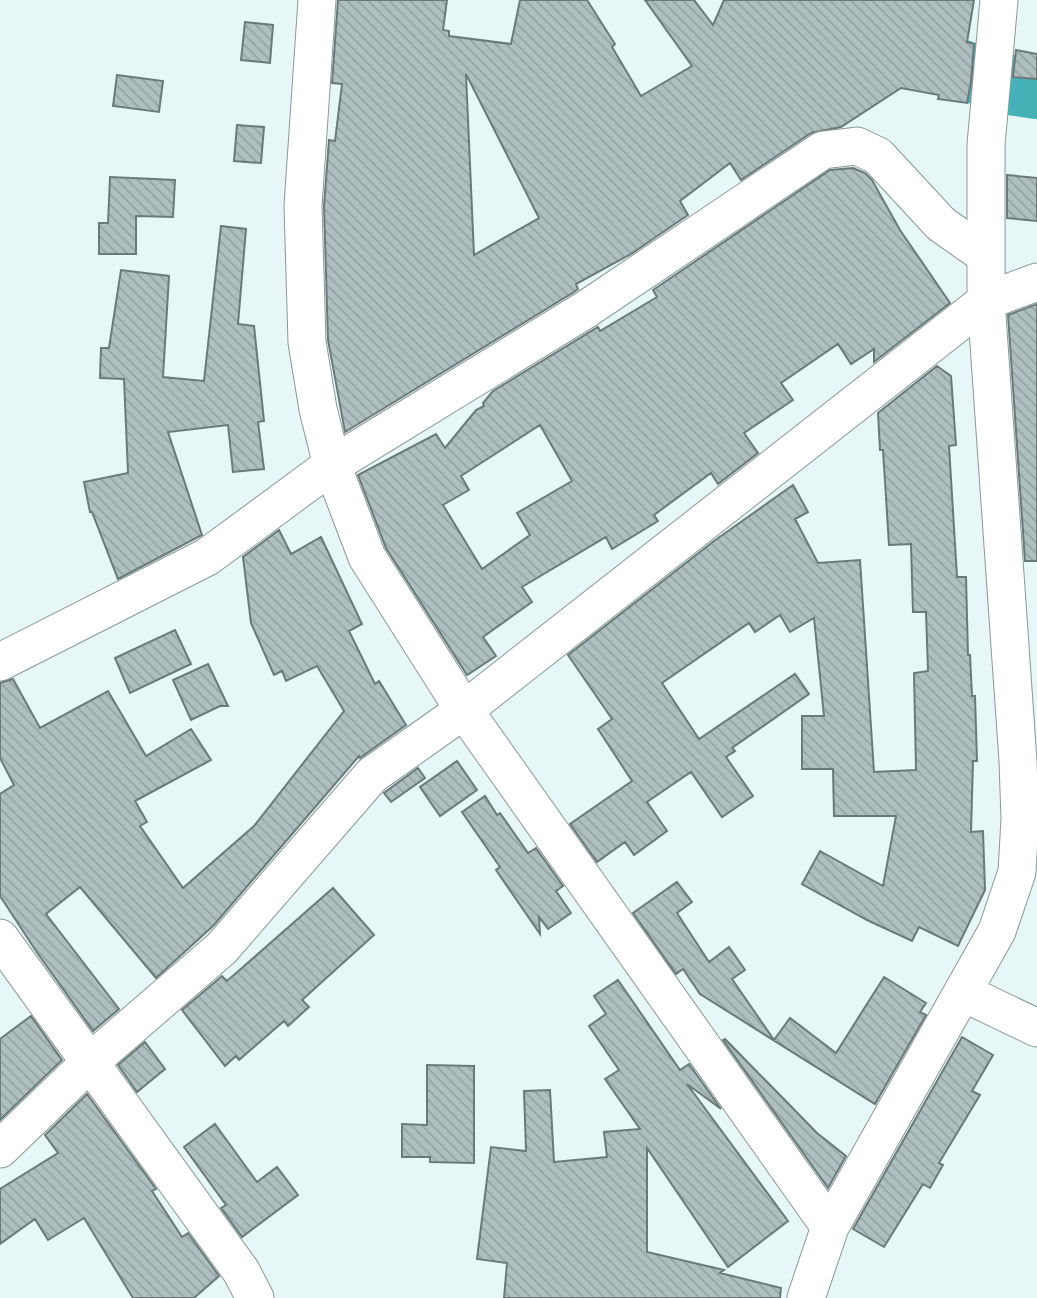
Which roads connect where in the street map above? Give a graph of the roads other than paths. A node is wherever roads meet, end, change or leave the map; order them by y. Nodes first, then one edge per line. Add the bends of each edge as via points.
1 (317, 0) edge
2 (999, 0) edge
3 (985, 255) junction
4 (1037, 282) edge
5 (986, 301) junction
6 (332, 465) junction
7 (0, 662) edge
8 (464, 710) junction
9 (1027, 866) edge
10 (0, 938) edge
11 (964, 993) junction
12 (1037, 1028) edge
13 (90, 1062) junction
14 (0, 1149) edge
15 (830, 1227) junction
16 (255, 1298) edge
17 (806, 1298) edge

1 - 6 street via 303,206 306,315 318,409
2 - 3 street via 988,108
3 - 5 street
3 - 6 street via 941,224 878,156 857,146 823,150 585,310
4 - 5 street
5 - 8 street
5 - 9 street via 1020,819
6 - 7 street via 207,557
6 - 8 street via 368,557
8 - 13 street via 372,775 222,948
8 - 15 street
9 - 11 street
10 - 13 street
11 - 12 street
11 - 15 street
13 - 14 street
13 - 16 street via 242,1271
15 - 17 street

